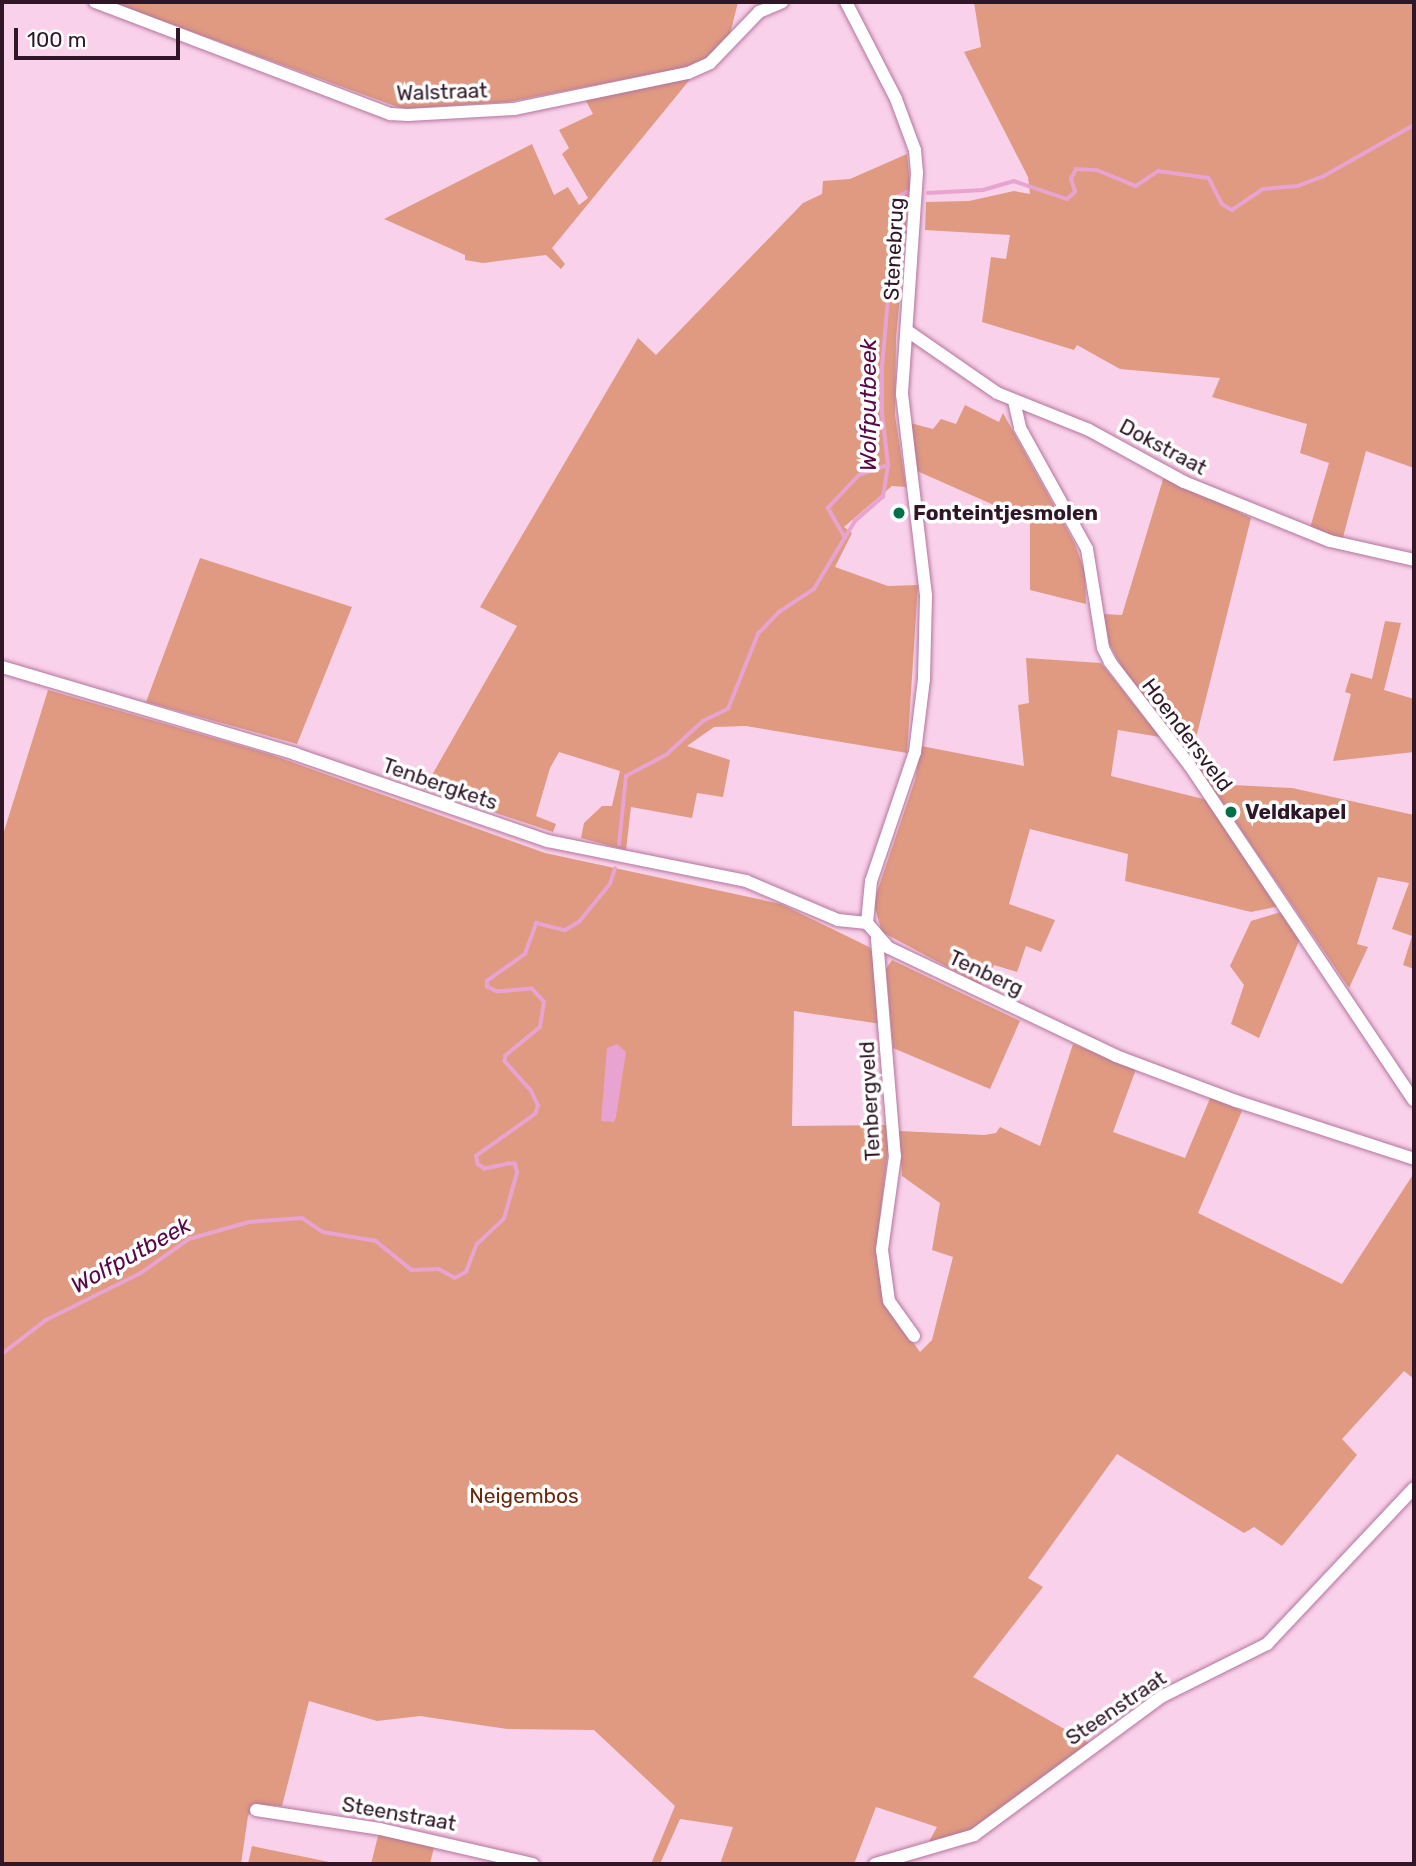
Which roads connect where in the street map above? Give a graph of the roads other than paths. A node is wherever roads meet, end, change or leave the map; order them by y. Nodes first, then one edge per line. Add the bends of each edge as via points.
1 (95, 2) edge
2 (782, 2) edge
3 (846, 2) edge
4 (909, 332) junction
5 (1014, 401) junction
6 (1414, 560) edge
7 (2, 667) edge
8 (867, 923) junction
9 (877, 939) junction
10 (1414, 1100) edge
11 (1414, 1159) edge
12 (914, 1336) dead end
13 (1414, 1490) edge
14 (256, 1810) dead end
15 (533, 1864) edge
16 (875, 1864) edge

1 - 2 street, Walstraat via 390,114 408,114 514,109 688,73 710,63 759,12
3 - 4 street, Stenebrug via 896,99 915,150
4 - 5 street, Dokstraat via 967,375
4 - 8 street, Stenebrug via 902,394 926,596 915,752 871,880
5 - 6 street, Dokstraat via 1089,430 1184,482 1286,524 1338,543
5 - 10 street, Hoendersveld via 1020,428 1087,550 1103,648 1110,662 1190,766
7 - 8 street, Tenbergkets via 295,754 548,841 746,881 838,920
8 - 9 street
9 - 11 street, Tenberg via 1116,1056
9 - 12 street, Tenbergveld via 895,1156 882,1251 889,1301
13 - 16 street, Steenstraat via 1267,1644 1161,1697 974,1835
14 - 15 street, Steenstraat via 380,1829

